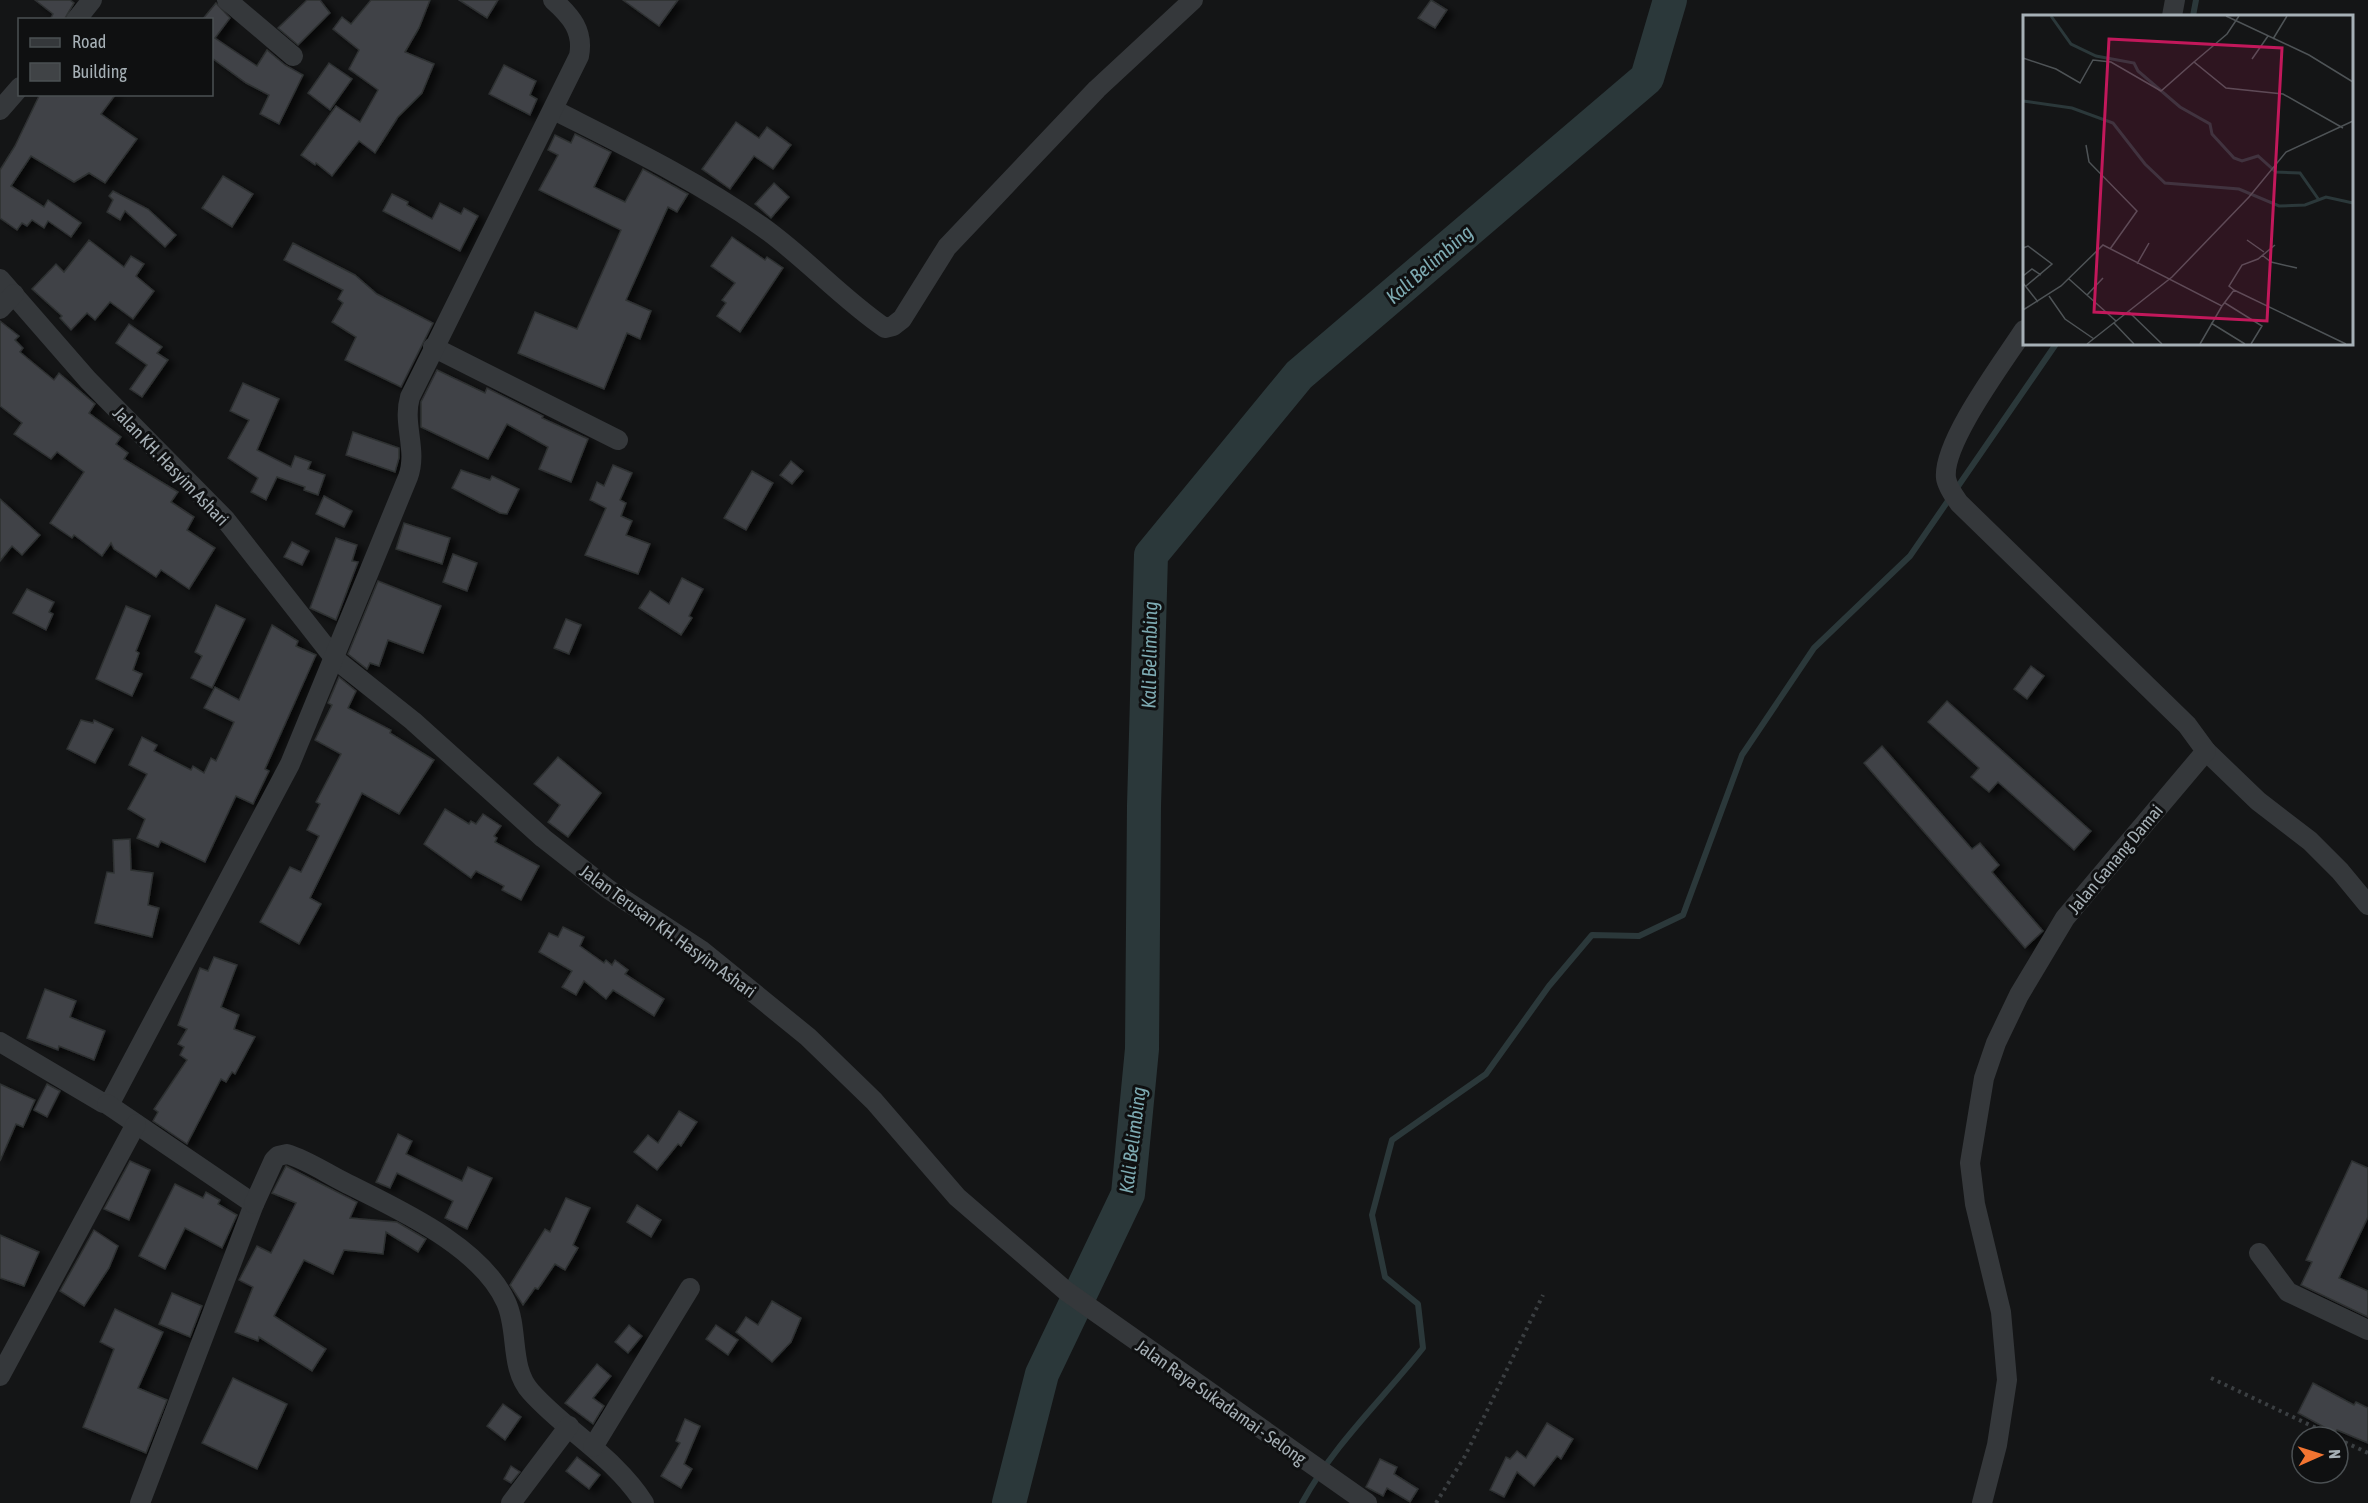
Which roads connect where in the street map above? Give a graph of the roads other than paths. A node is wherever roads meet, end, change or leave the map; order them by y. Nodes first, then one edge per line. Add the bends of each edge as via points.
1 (92, 0) edge
2 (227, 0) edge
3 (553, 0) edge
4 (1193, 0) edge
5 (2175, 0) edge
6 (2172, 15) edge
7 (78, 18) edge
8 (293, 56) dead end
9 (18, 89) edge
10 (0, 110) edge
11 (554, 110) junction
12 (0, 279) edge
13 (14, 294) junction
14 (0, 309) edge
15 (2023, 333) edge
16 (433, 347) junction
17 (618, 440) dead end
18 (335, 659) junction
19 (2206, 751) junction
20 (2368, 905) edge
21 (0, 1042) edge
22 (107, 1104) junction
23 (136, 1124) junction
24 (254, 1204) junction
25 (2259, 1253) dead end
26 (690, 1288) dead end
27 (1072, 1295) joint
28 (2368, 1330) edge
29 (0, 1376) edge
30 (569, 1426) junction
31 (593, 1447) junction
32 (140, 1503) edge
33 (511, 1503) edge
34 (644, 1503) edge
35 (1367, 1503) edge
36 (1982, 1503) edge

1 - 7 street
2 - 8 street
3 - 11 street via 576,25 581,49
4 - 11 street via 1097,89 947,247 902,319 885,328 743,214 684,176
5 - 6 street
9 - 10 street
11 - 16 street
12 - 13 street, Jalan KH. Hasyim Ashari
13 - 14 street
13 - 18 street, Jalan KH. Hasyim Ashari via 88,380 225,519
15 - 19 street via 1960,429 1946,478 1953,494 2187,725
16 - 17 street
16 - 18 street via 407,407 411,468
18 - 22 street via 290,764 120,1089
18 - 27 street, Jalan Terusan KH. Hasyim Ashari via 413,721 543,838 608,889 701,950 808,1037 874,1101 957,1197
19 - 20 street via 2258,801 2310,842
19 - 36 street, Jalan Ganang Damai via 2065,918 2019,995 1984,1078 1970,1163 1975,1204 2001,1312 2007,1380 1997,1445
21 - 22 street
22 - 23 street
23 - 24 street
23 - 29 street
24 - 30 street via 274,1160 287,1154 407,1214 471,1257 506,1301 523,1381
24 - 32 street
25 - 28 street via 2288,1292
26 - 31 street
27 - 35 street, Jalan Raya Sukadamai - Selong
30 - 31 street
30 - 33 street
31 - 34 street via 624,1476

